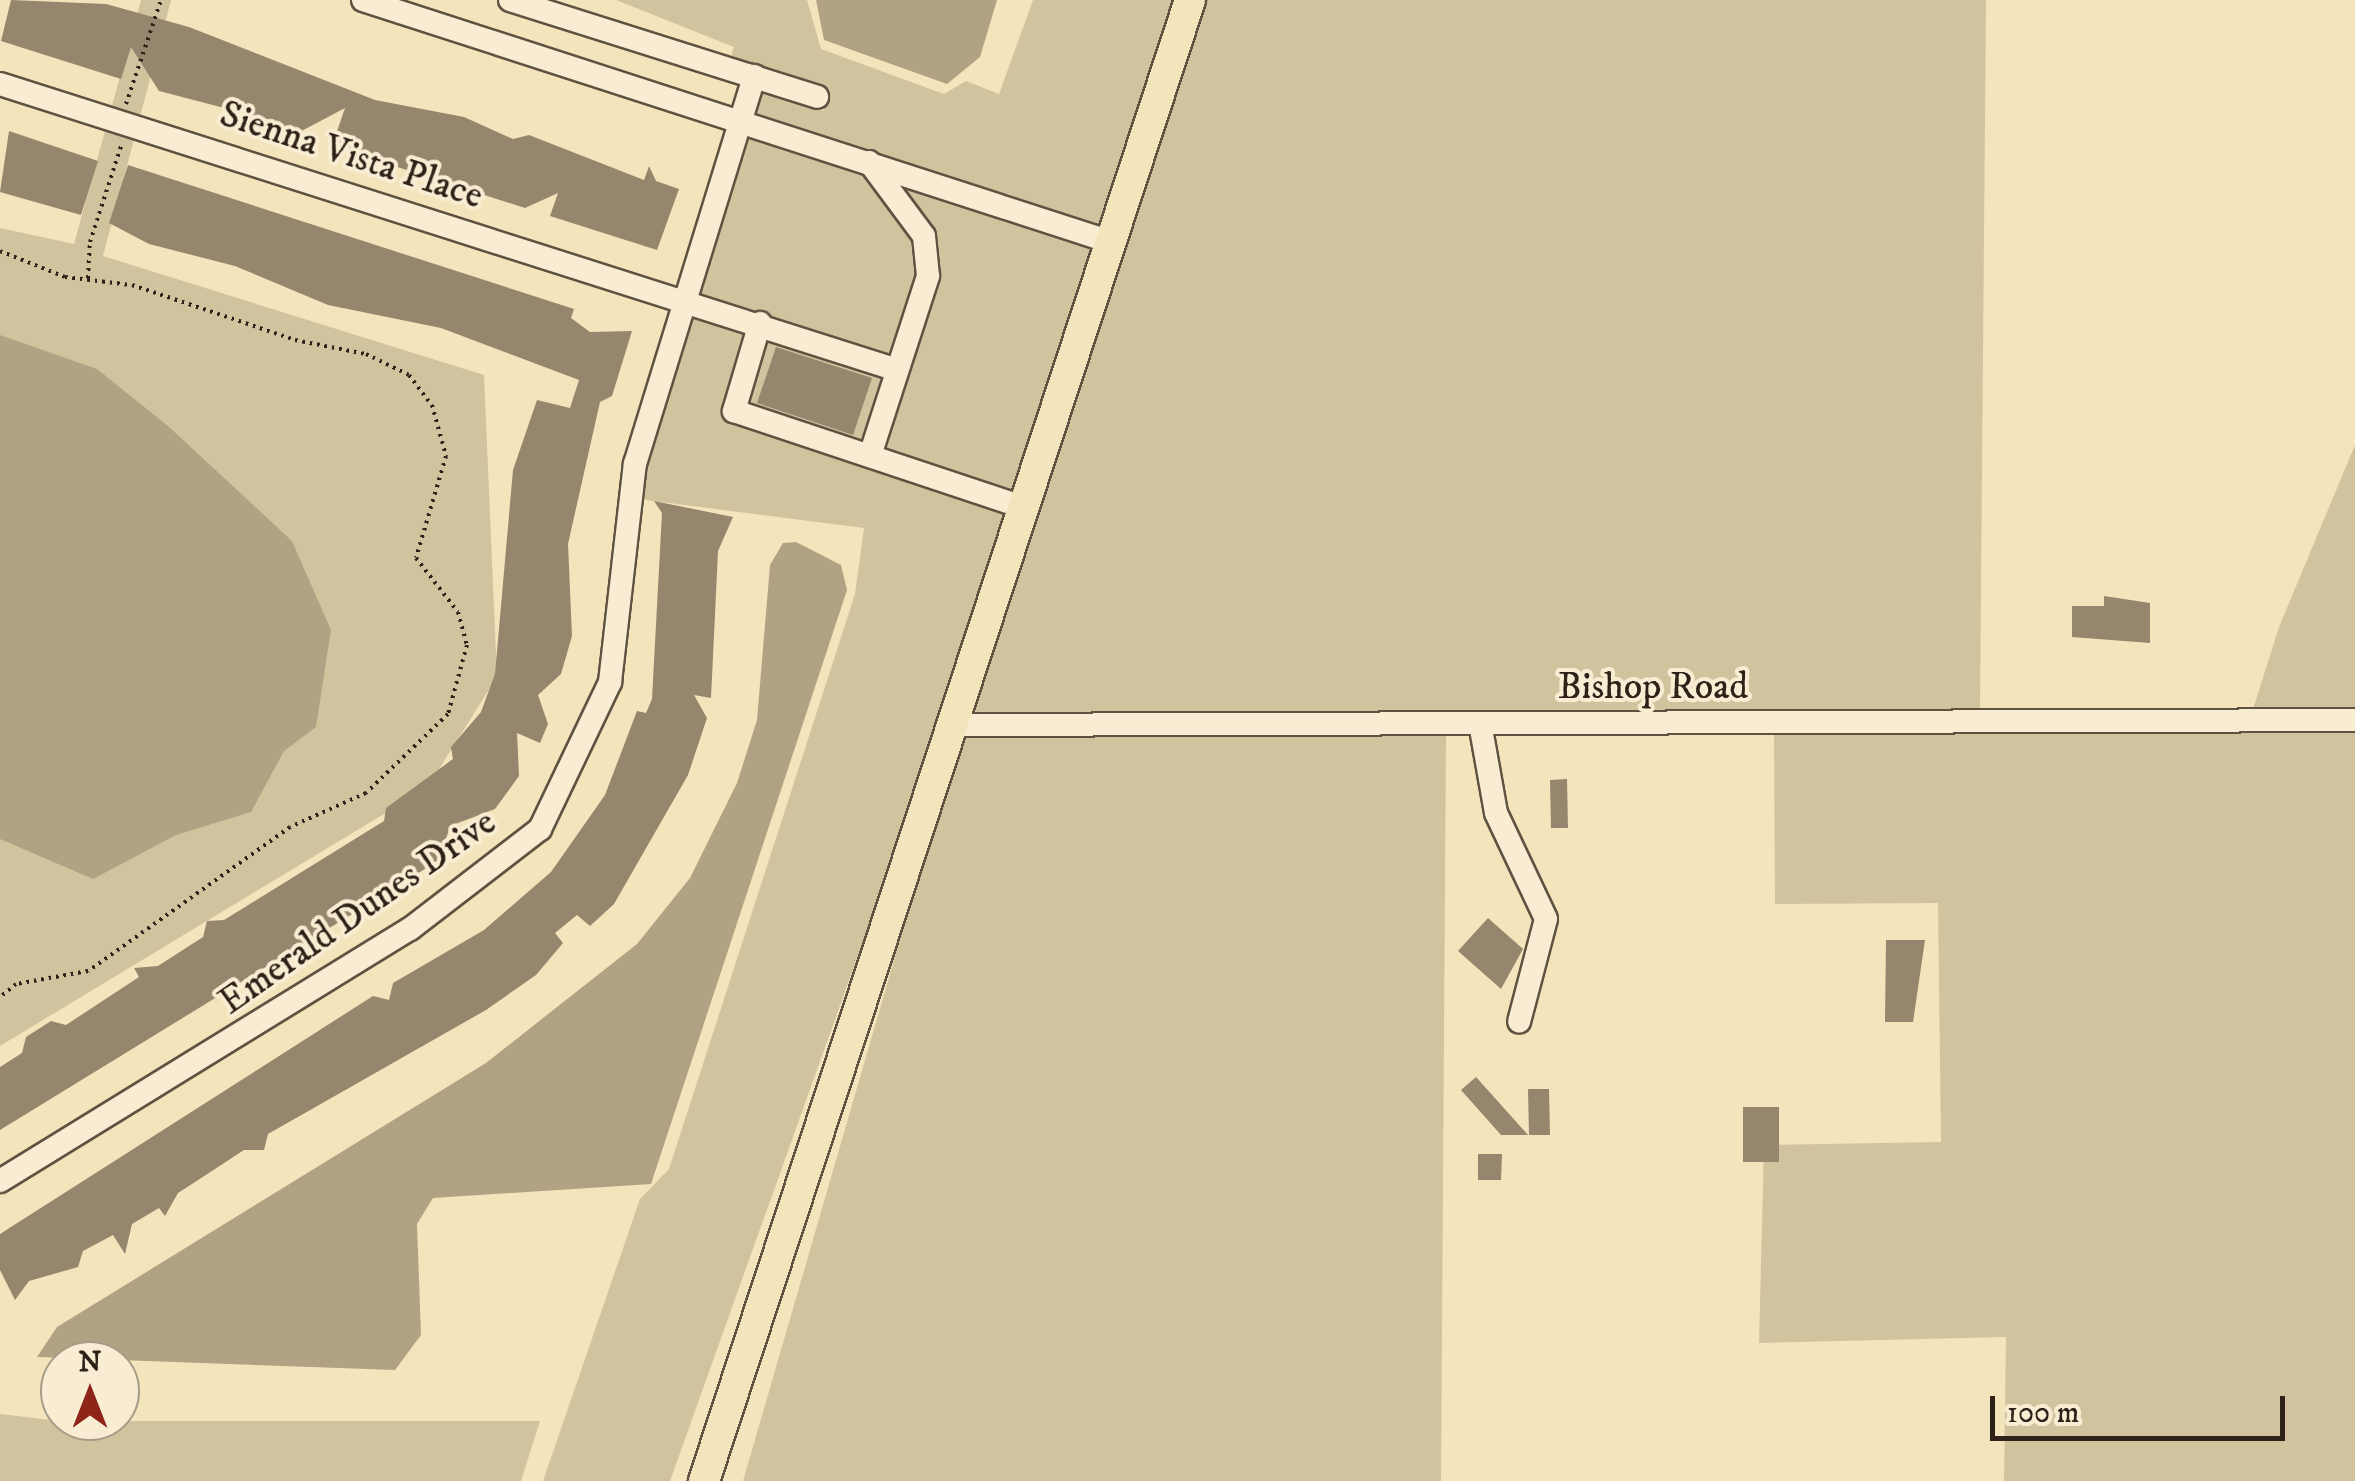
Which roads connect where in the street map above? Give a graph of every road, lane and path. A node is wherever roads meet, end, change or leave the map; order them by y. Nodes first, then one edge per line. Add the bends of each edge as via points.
1 (162, 0) edge
2 (363, 0) edge
3 (510, 0) edge
4 (1190, 0) edge
5 (754, 76) junction
6 (0, 84) edge
7 (817, 97) dead end
8 (125, 110) dead end
9 (740, 117) junction
10 (123, 136) dead end
11 (869, 162) junction
12 (1110, 242) junction
13 (0, 251) edge
14 (88, 279) junction
15 (680, 298) junction
16 (760, 323) junction
17 (898, 370) junction
18 (870, 456) junction
19 (1023, 507) junction
20 (2355, 720) edge
21 (1480, 724) junction
22 (952, 725) junction
23 (0, 997) edge
24 (1519, 1022) dead end
25 (0, 1181) edge
26 (704, 1481) edge

1 - 8 path
2 - 9 street
3 - 5 street
4 - 12 main road
5 - 7 street
5 - 9 street, Emerald Dunes Drive
6 - 15 street, Sienna Vista Place
9 - 11 street
9 - 15 street, Emerald Dunes Drive
10 - 14 path via 90,242
11 - 12 street
11 - 17 street via 924,236 928,276
12 - 19 main road
13 - 14 path
14 - 23 path via 366,354 420,384 443,433 446,469 415,550 458,612 466,654 448,714 366,793 290,827 88,971 16,984
15 - 16 street, Sienna Vista Place
15 - 25 street, Emerald Dunes Drive via 620,545 610,682 540,829 410,929
16 - 17 street, Sienna Vista Place
16 - 18 street via 734,411
17 - 18 street
18 - 19 street
19 - 22 main road
20 - 21 street, Bishop Road
21 - 22 street, Bishop Road
21 - 24 street via 1496,814 1546,920
22 - 26 main road

